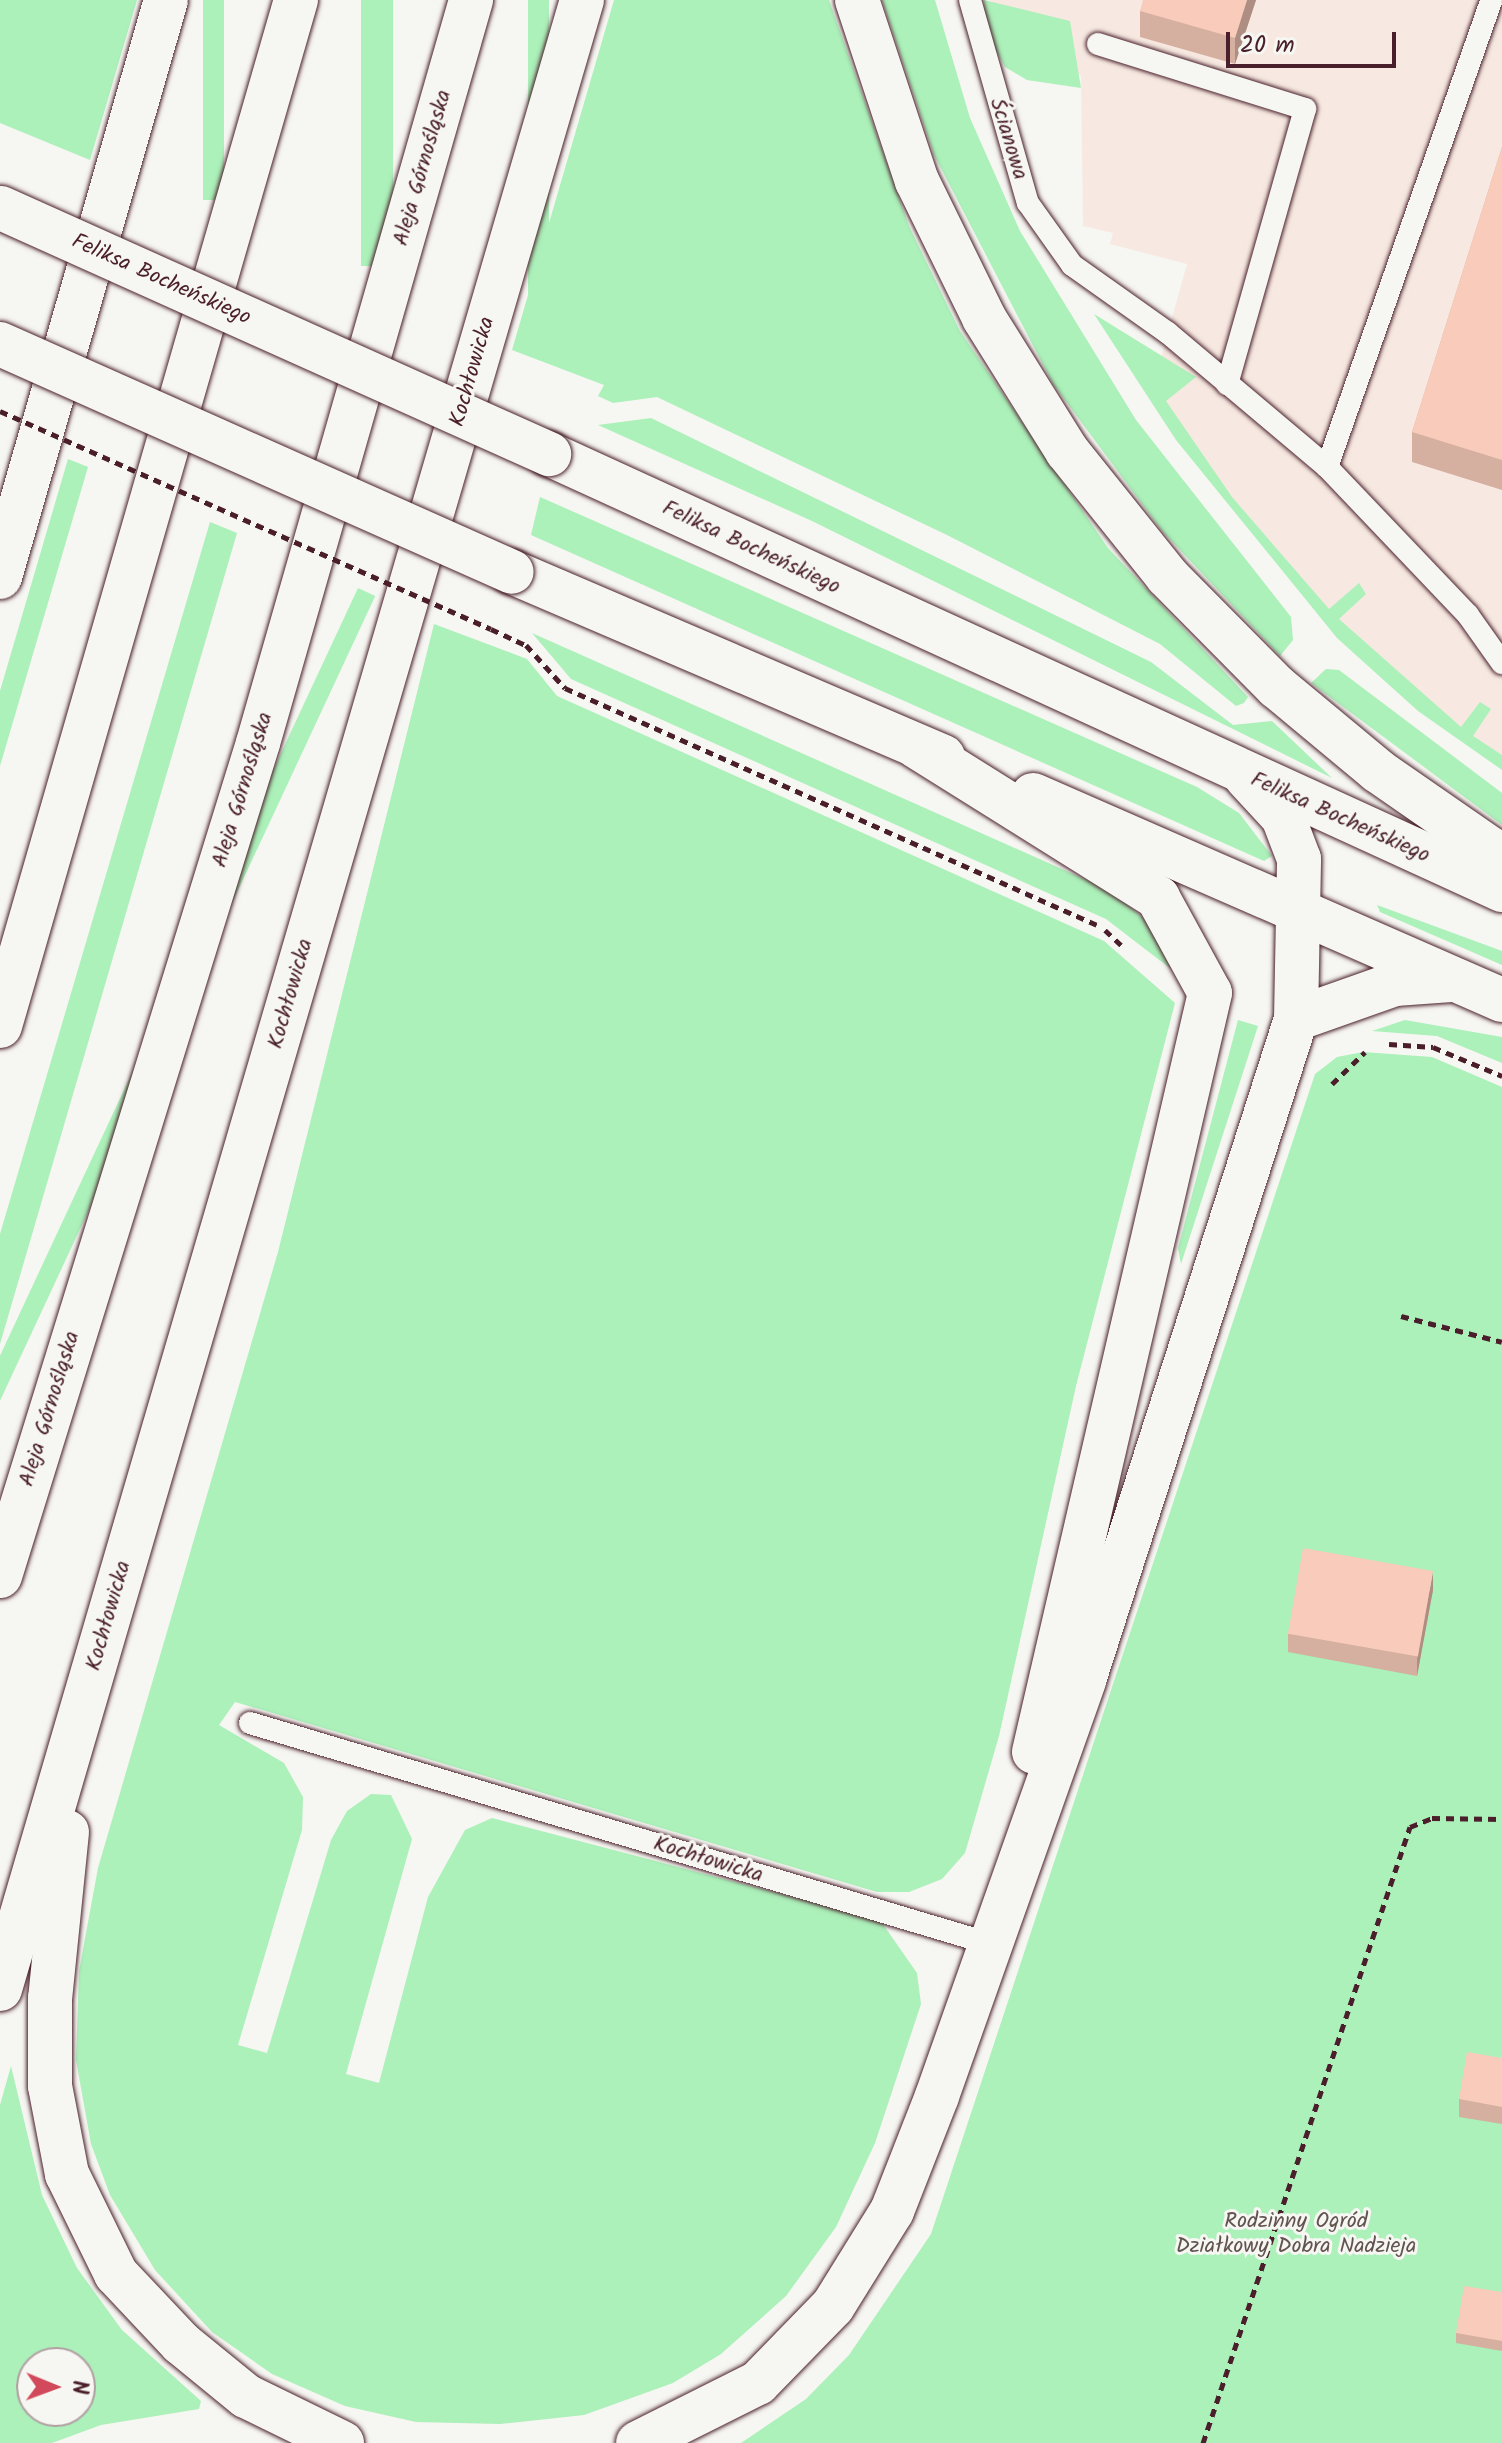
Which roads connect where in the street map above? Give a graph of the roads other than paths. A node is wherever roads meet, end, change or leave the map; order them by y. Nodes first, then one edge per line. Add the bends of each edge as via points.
1 (166, 0) edge
2 (296, 0) edge
3 (471, 0) edge
4 (582, 0) edge
5 (857, 0) edge
6 (970, 0) edge
7 (1491, 0) edge
8 (1098, 44) dead end
9 (1, 208) edge
10 (0, 344) edge
11 (1227, 384) junction
12 (1327, 467) junction
13 (0, 577) edge
14 (1502, 663) edge
15 (916, 746) junction
16 (1246, 777) junction
17 (1502, 857) edge
18 (1502, 890) edge
19 (1301, 909) junction
20 (1456, 980) junction
21 (1502, 1000) edge
22 (1296, 1019) junction
23 (0, 1026) edge
24 (0, 1576) edge
25 (80, 1714) junction
26 (250, 1723) dead end
27 (981, 1941) junction
28 (0, 1989) edge
29 (937, 2096) junction
30 (342, 2443) edge
31 (638, 2443) edge

1 - 13 main road
2 - 23 main road
3 - 24 main road, Aleja Górnośląska via 258,743
4 - 25 main road, Kochłowicka
5 - 17 main road via 917,181 984,318 1067,451 1167,576 1277,687 1378,771
6 - 11 lane, Ścianowa via 1028,203 1072,265
7 - 12 lane
8 - 11 lane via 1305,109
9 - 16 main road, Feliksa Bocheńskiego, bridge via 549,454
10 - 15 main road, bridge
11 - 12 lane, Ścianowa
12 - 14 lane, Ścianowa via 1468,615
15 - 19 main road
15 - 27 main road via 1158,898 1210,993 1028,1778
16 - 18 main road, Feliksa Bocheńskiego
16 - 19 main road via 1283,817 1299,859
19 - 20 main road
19 - 22 main road
20 - 21 main road
20 - 22 main road via 1395,984
22 - 29 main road via 1084,1680
25 - 28 main road, Kochłowicka
25 - 30 main road via 50,1998 50,2086 67,2174 116,2274 181,2343 246,2396
26 - 27 lane, Kochłowicka
27 - 29 main road
29 - 31 main road via 892,2211 833,2306 758,2383

